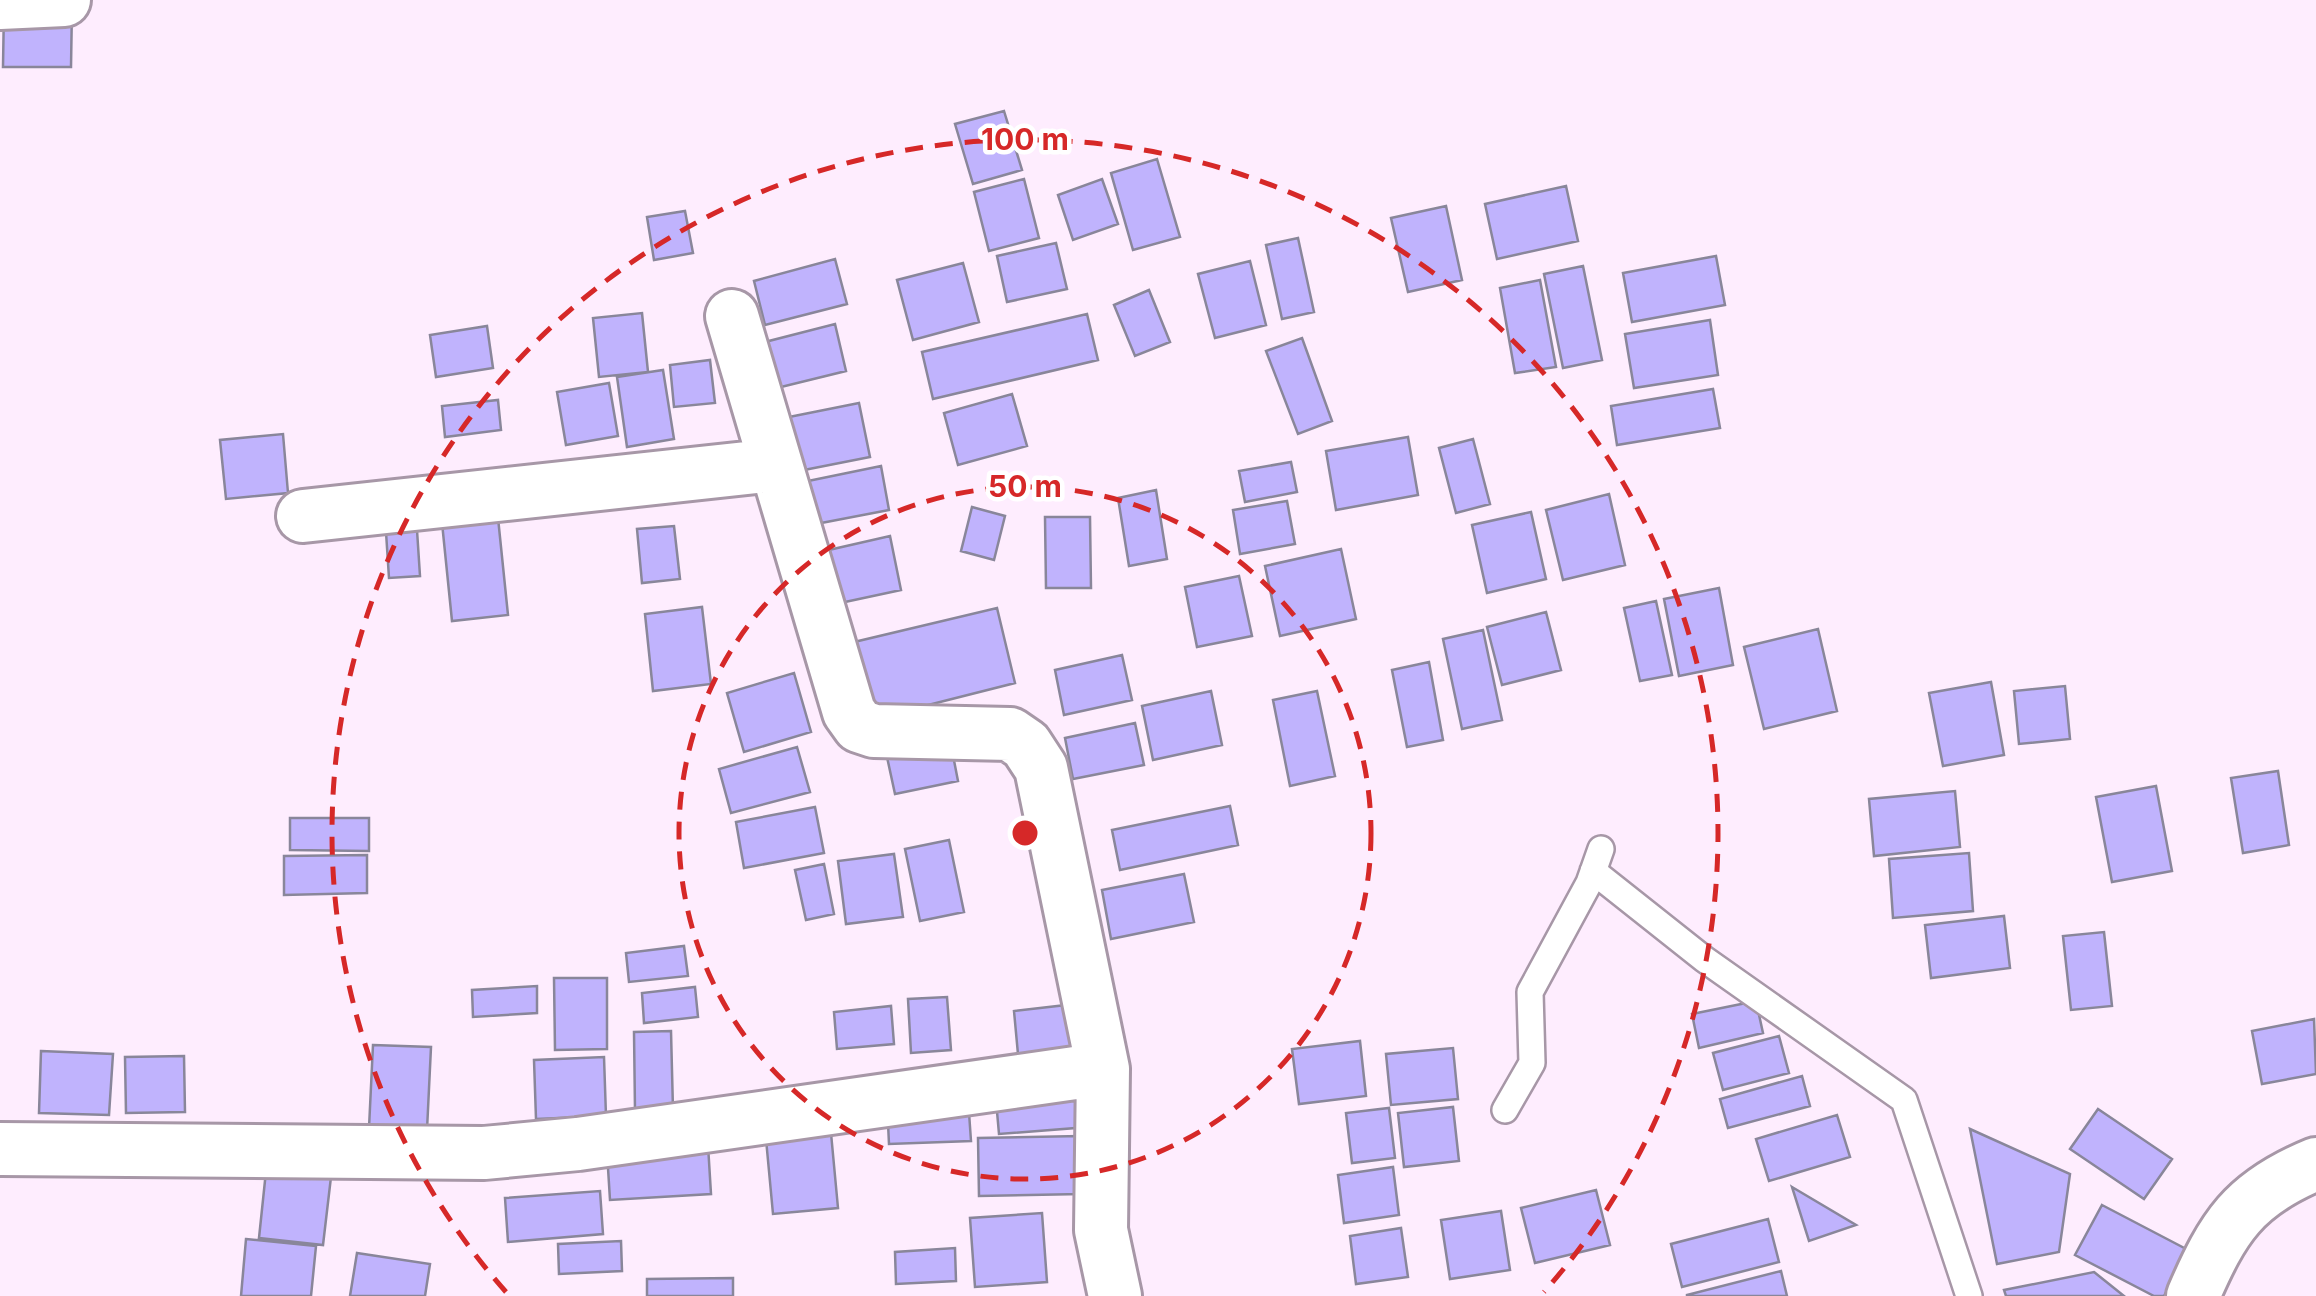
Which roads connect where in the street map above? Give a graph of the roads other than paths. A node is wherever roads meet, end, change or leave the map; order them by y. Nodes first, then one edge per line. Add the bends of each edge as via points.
1 (64, 0) edge
2 (0, 2) edge
3 (732, 316) dead end
4 (775, 465) junction
5 (303, 516) dead end
6 (1103, 1069) junction
7 (1505, 1110) dead end
8 (0, 1148) edge
9 (2316, 1164) edge
10 (1115, 1296) edge
11 (1969, 1296) edge
12 (2193, 1296) edge

1 - 2 street
3 - 4 street
4 - 5 street
4 - 6 street via 849,712 859,726 1010,734 1040,768
6 - 8 street via 484,1152
6 - 10 street via 1102,1230
7 - 11 lane via 1532,1063 1530,992 1597,860 1704,959 1904,1100
9 - 12 street via 2251,1198 2220,1234

